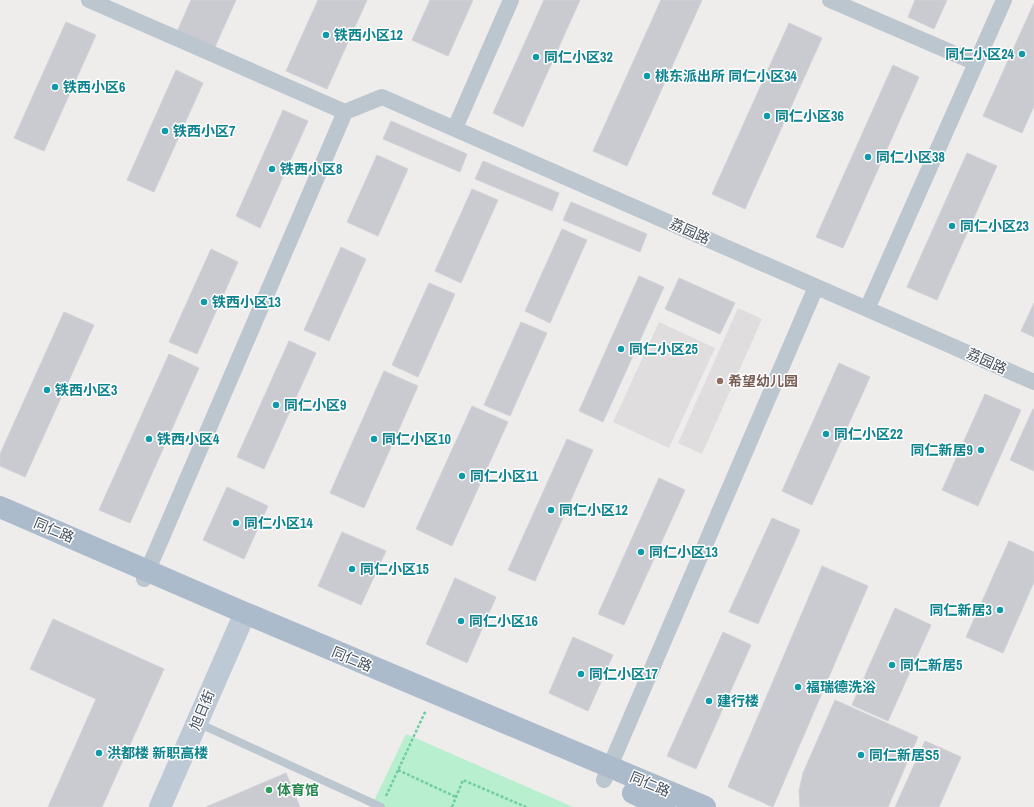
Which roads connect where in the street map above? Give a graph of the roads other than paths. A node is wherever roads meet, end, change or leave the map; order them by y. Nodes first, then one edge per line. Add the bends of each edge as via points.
1 (90, 0) edge
2 (511, 0) edge
3 (830, 0) edge
4 (1004, 0) edge
5 (976, 63) junction
6 (345, 112) junction
7 (454, 128) junction
8 (816, 287) junction
9 (867, 309) junction
10 (1034, 382) edge
11 (0, 507) edge
12 (0, 519) edge
13 (146, 575) junction
14 (243, 617) junction
15 (197, 722) junction
16 (606, 773) junction
17 (160, 807) edge
18 (381, 807) edge
19 (664, 807) edge
20 (705, 807) edge

1 - 6 street
2 - 7 street
3 - 5 street
4 - 5 street
5 - 9 street
6 - 7 street, 荔园路 via 382,97
6 - 13 street
7 - 8 street, 荔园路
8 - 9 street, 荔园路
8 - 16 street
9 - 10 street, 荔园路
11 - 13 main road, 同仁路
12 - 13 main road, 同仁路
13 - 14 main road, 同仁路
14 - 15 main road, 旭日街
14 - 16 main road, 同仁路
14 - 16 main road, 同仁路 via 430,702
15 - 17 main road, 旭日街
15 - 18 lane
16 - 19 main road, 同仁路
16 - 20 main road, 同仁路

